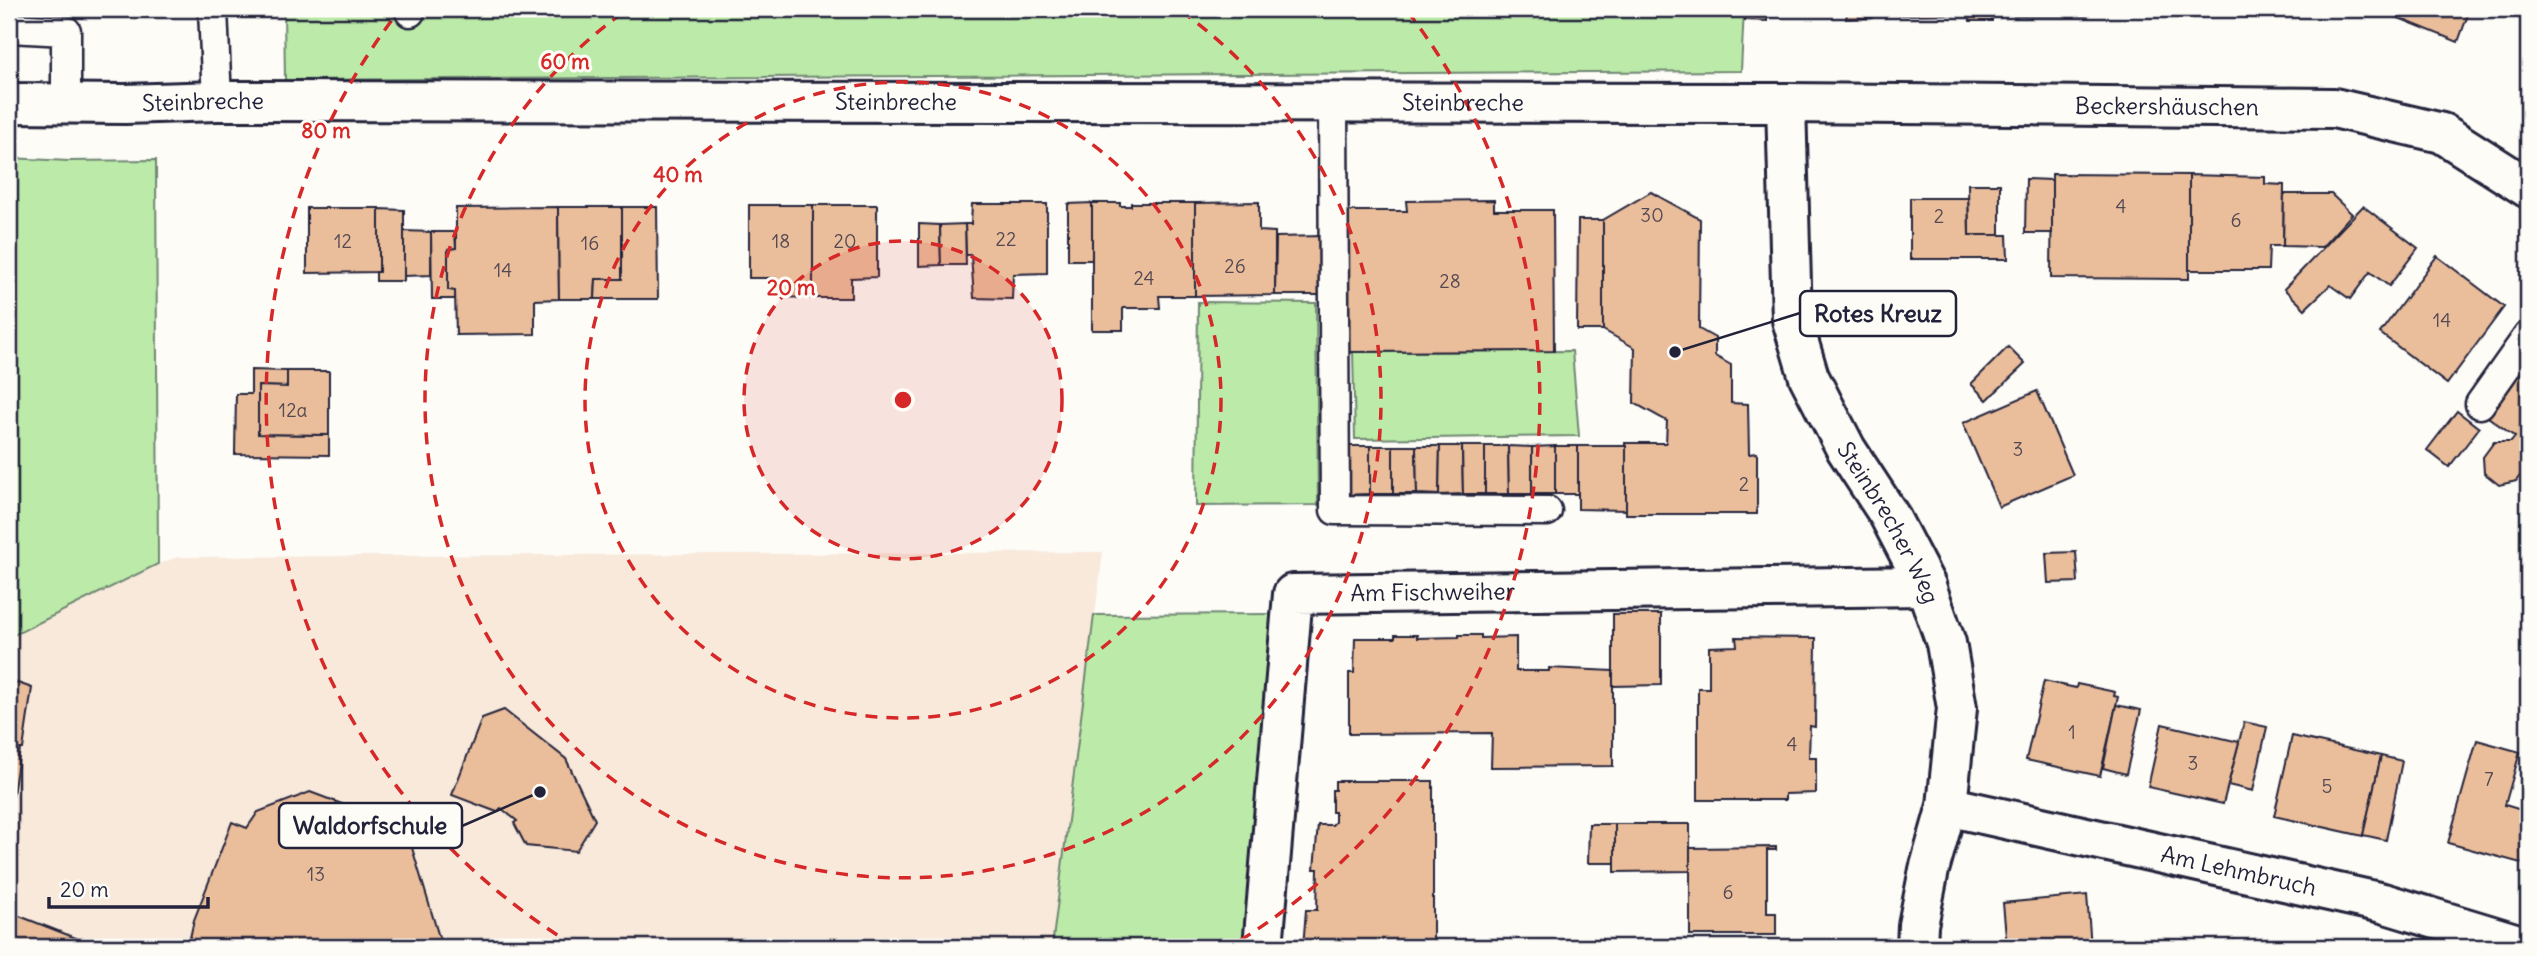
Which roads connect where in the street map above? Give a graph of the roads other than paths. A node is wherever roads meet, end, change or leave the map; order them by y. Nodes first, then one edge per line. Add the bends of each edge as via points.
1 (213, 9) edge
2 (9, 28) edge
3 (217, 101) junction
4 (9, 103) edge
5 (1786, 103) junction
6 (66, 104) junction
7 (1333, 104) junction
8 (2528, 188) edge
9 (2528, 336) edge
10 (2480, 404) dead end
11 (1548, 511) dead end
12 (1926, 586) junction
13 (1947, 806) junction
14 (1263, 947) edge
15 (1917, 947) edge
16 (2528, 947) edge

1 - 3 lane
2 - 6 lane via 66,30
3 - 6 street, Steinbreche
3 - 7 street, Steinbreche
4 - 6 street, Steinbreche
5 - 7 street, Steinbreche
5 - 8 street, Beckershäuschen via 2334,108 2442,133
5 - 12 street, Steinbrecher Weg via 1792,320 1809,377
7 - 11 lane via 1335,510
9 - 10 lane
12 - 13 street, Steinbrecher Weg via 1946,643 1957,708
12 - 14 street, Am Fischweiher via 1293,594
13 - 15 street, Steinbrecher Weg
13 - 16 street, Am Lehmbruch via 2384,903

